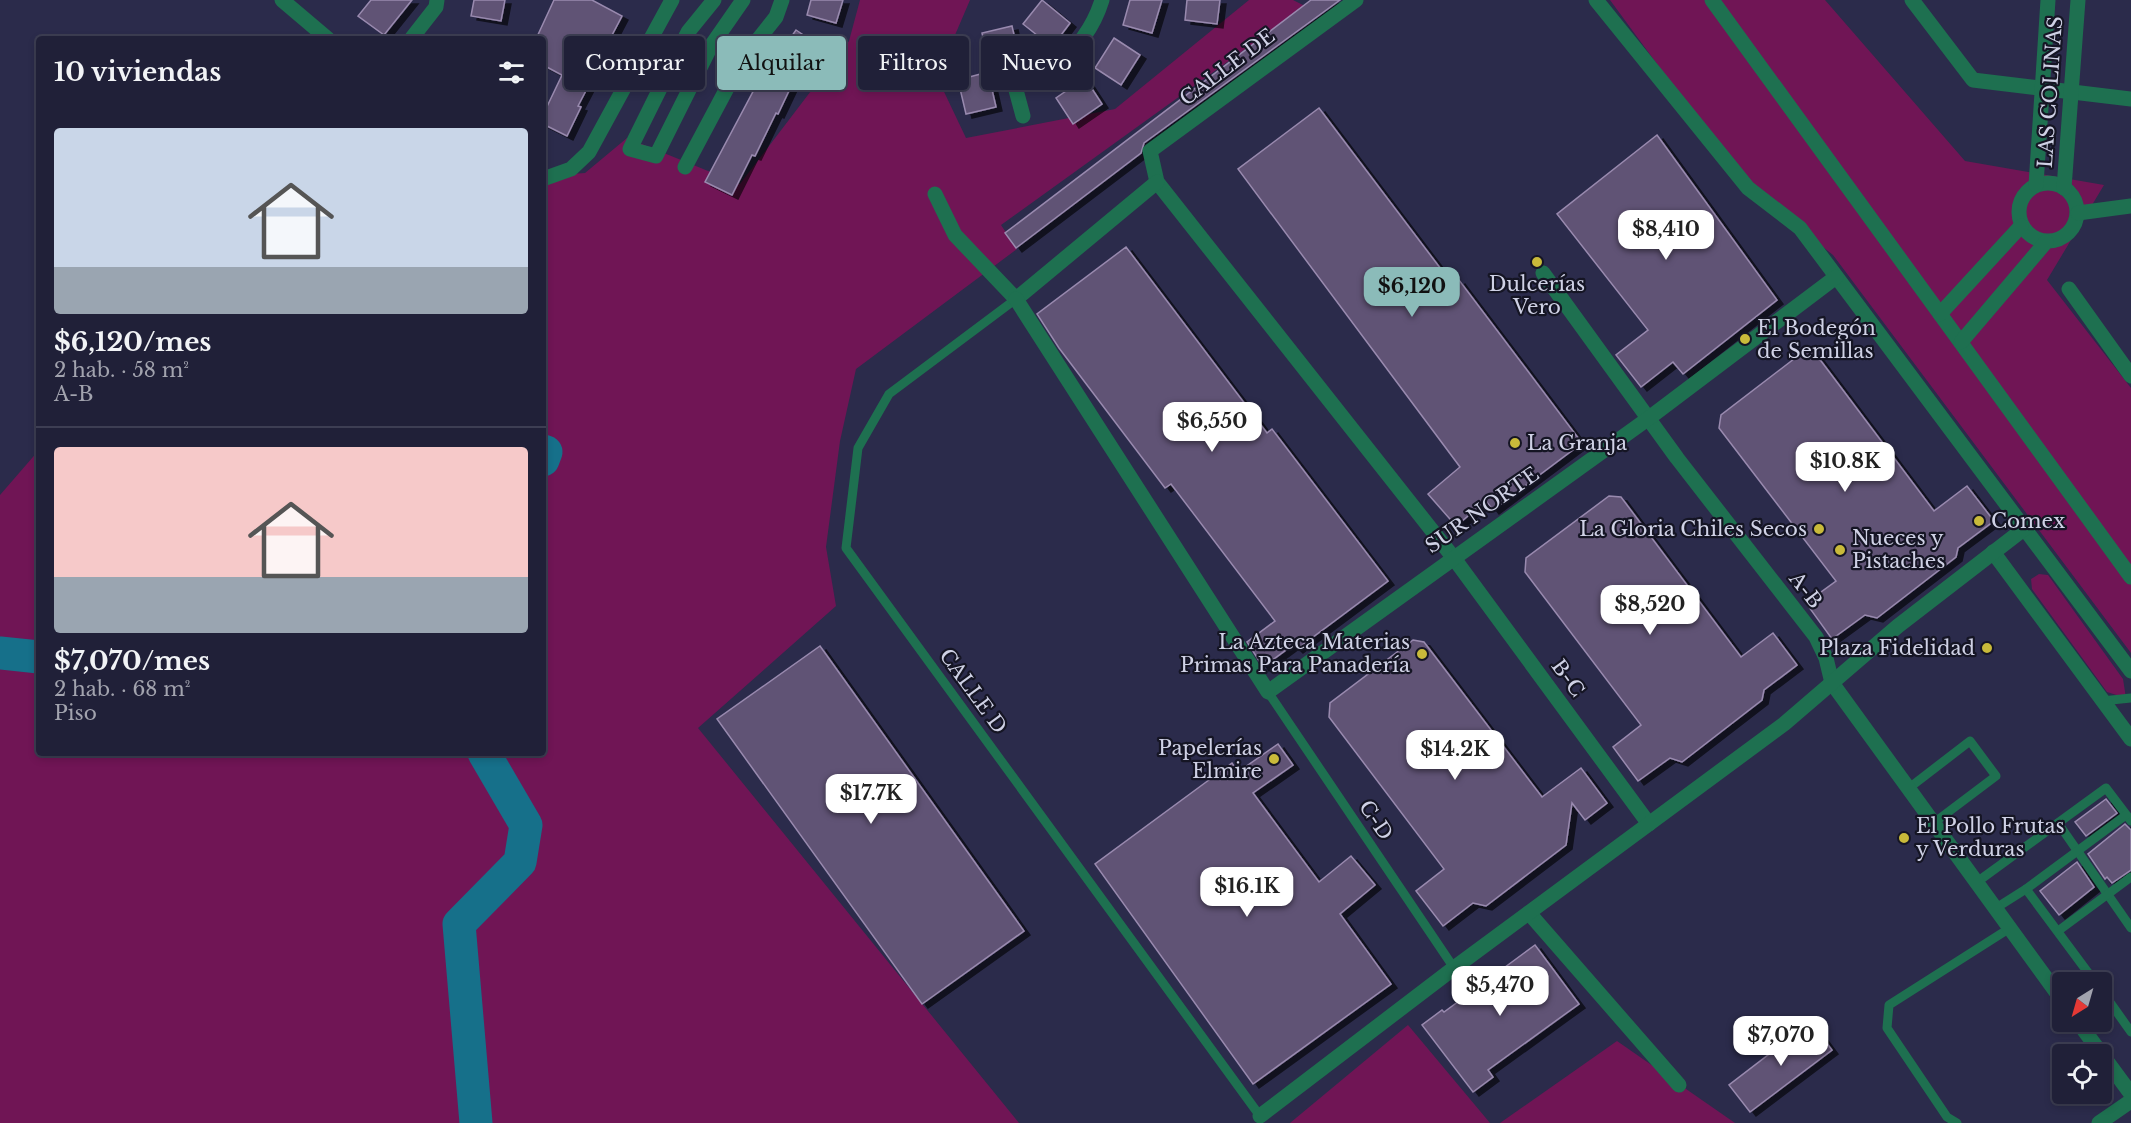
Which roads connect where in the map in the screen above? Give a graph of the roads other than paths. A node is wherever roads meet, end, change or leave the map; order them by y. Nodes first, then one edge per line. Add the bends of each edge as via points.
1 (282, 0) edge
2 (437, 0) edge
3 (672, 0) edge
4 (714, 0) edge
5 (743, 0) edge
6 (782, 0) edge
7 (1102, 0) edge
8 (1356, 0) edge
9 (1596, 0) edge
10 (1712, 0) edge
11 (1912, 0) edge
12 (2048, 0) edge
13 (2078, 0) edge
14 (324, 36) edge
15 (413, 36) edge
16 (2042, 90) junction
17 (2071, 93) junction
18 (2131, 99) edge
19 (1023, 116) dead end
20 (685, 167) dead end
21 (546, 178) edge
22 (1157, 182) junction
23 (2036, 185) junction
24 (2064, 188) junction
25 (935, 194) dead end
26 (2131, 206) edge
27 (2078, 213) junction
28 (2022, 226) junction
29 (2046, 242) junction
30 (1543, 273) dead end
31 (1836, 277) junction
32 (2069, 289) dead end
33 (1016, 298) junction
34 (1940, 314) junction
35 (1961, 342) junction
36 (2131, 376) edge
37 (1649, 418) junction
38 (2025, 528) junction
39 (1993, 552) junction
40 (1453, 557) junction
41 (2131, 577) edge
42 (2131, 671) edge
43 (1832, 683) junction
44 (1268, 692) junction
45 (2131, 698) edge
46 (2102, 701) junction
47 (2131, 739) edge
48 (1909, 788) junction
49 (2129, 818) edge
50 (1935, 822) junction
51 (2058, 823) junction
52 (1649, 824) junction
53 (2078, 852) junction
54 (2131, 877) edge
55 (1977, 882) junction
56 (2026, 889) junction
57 (2107, 894) junction
58 (1996, 908) junction
59 (1529, 913) junction
60 (2010, 928) junction
61 (2131, 928) edge
62 (2058, 931) junction
63 (1454, 968) junction
64 (2088, 972) edge
65 (2052, 986) edge
66 (2112, 1005) edge
67 (2085, 1032) edge
68 (2131, 1032) edge
69 (1679, 1084) dead end
70 (2131, 1094) edge
71 (2131, 1101) edge
72 (1260, 1116) joint
73 (1957, 1123) edge
74 (2099, 1123) edge

1 - 14 street
2 - 15 street via 436,7
3 - 21 street via 589,152 571,168
4 - 5 street via 688,32 630,149 656,156 711,46
6 - 20 street via 776,17 742,60
7 - 19 street via 1097,16 1076,47 1052,67 1013,79
8 - 22 street, CALLE DE via 1150,151
9 - 31 street via 1748,188 1800,228
10 - 34 street
11 - 16 street via 1973,80
12 - 16 street, LAS COLINAS
13 - 17 street, LAS COLINAS
16 - 17 street
16 - 23 street, LAS COLINAS
17 - 18 street
17 - 24 street, LAS COLINAS
22 - 33 street
22 - 40 street, B-C
23 - 24 street
23 - 28 street via 2028,190 2018,207
24 - 27 street via 2076,203
25 - 33 street via 955,236
26 - 27 street
27 - 29 street via 2072,231
28 - 29 street via 2036,240
28 - 34 street
29 - 35 street
30 - 37 street, A-B
31 - 37 street, SUR NORTE
31 - 38 street
32 - 36 street
33 - 44 street
33 - 72 lane, CALLE D via 889,394 858,448 846,548
34 - 35 street
35 - 41 street
37 - 40 street, SUR NORTE
37 - 43 street, A-B via 1816,637
38 - 39 street
38 - 42 street
39 - 43 street
39 - 46 street
40 - 44 street, SUR NORTE
40 - 52 street, B-C
43 - 48 street, A-B
43 - 52 street via 1784,724
44 - 63 lane, C-D
45 - 46 lane
46 - 47 street
48 - 50 street, A-B
48 - 50 lane via 1970,741 1996,776
49 - 51 lane via 2106,788
49 - 53 lane
50 - 55 street, A-B
51 - 53 lane
51 - 55 lane
52 - 59 street
53 - 56 lane
53 - 57 lane
54 - 57 lane
55 - 58 street, A-B
56 - 58 lane
56 - 62 lane
57 - 61 lane
57 - 62 lane
58 - 60 street, A-B
59 - 63 street
59 - 69 street
60 - 65 street, A-B
60 - 73 lane via 1889,1005 1887,1028 1947,1117
62 - 64 lane
63 - 72 street
66 - 68 lane
67 - 70 street
71 - 74 street

